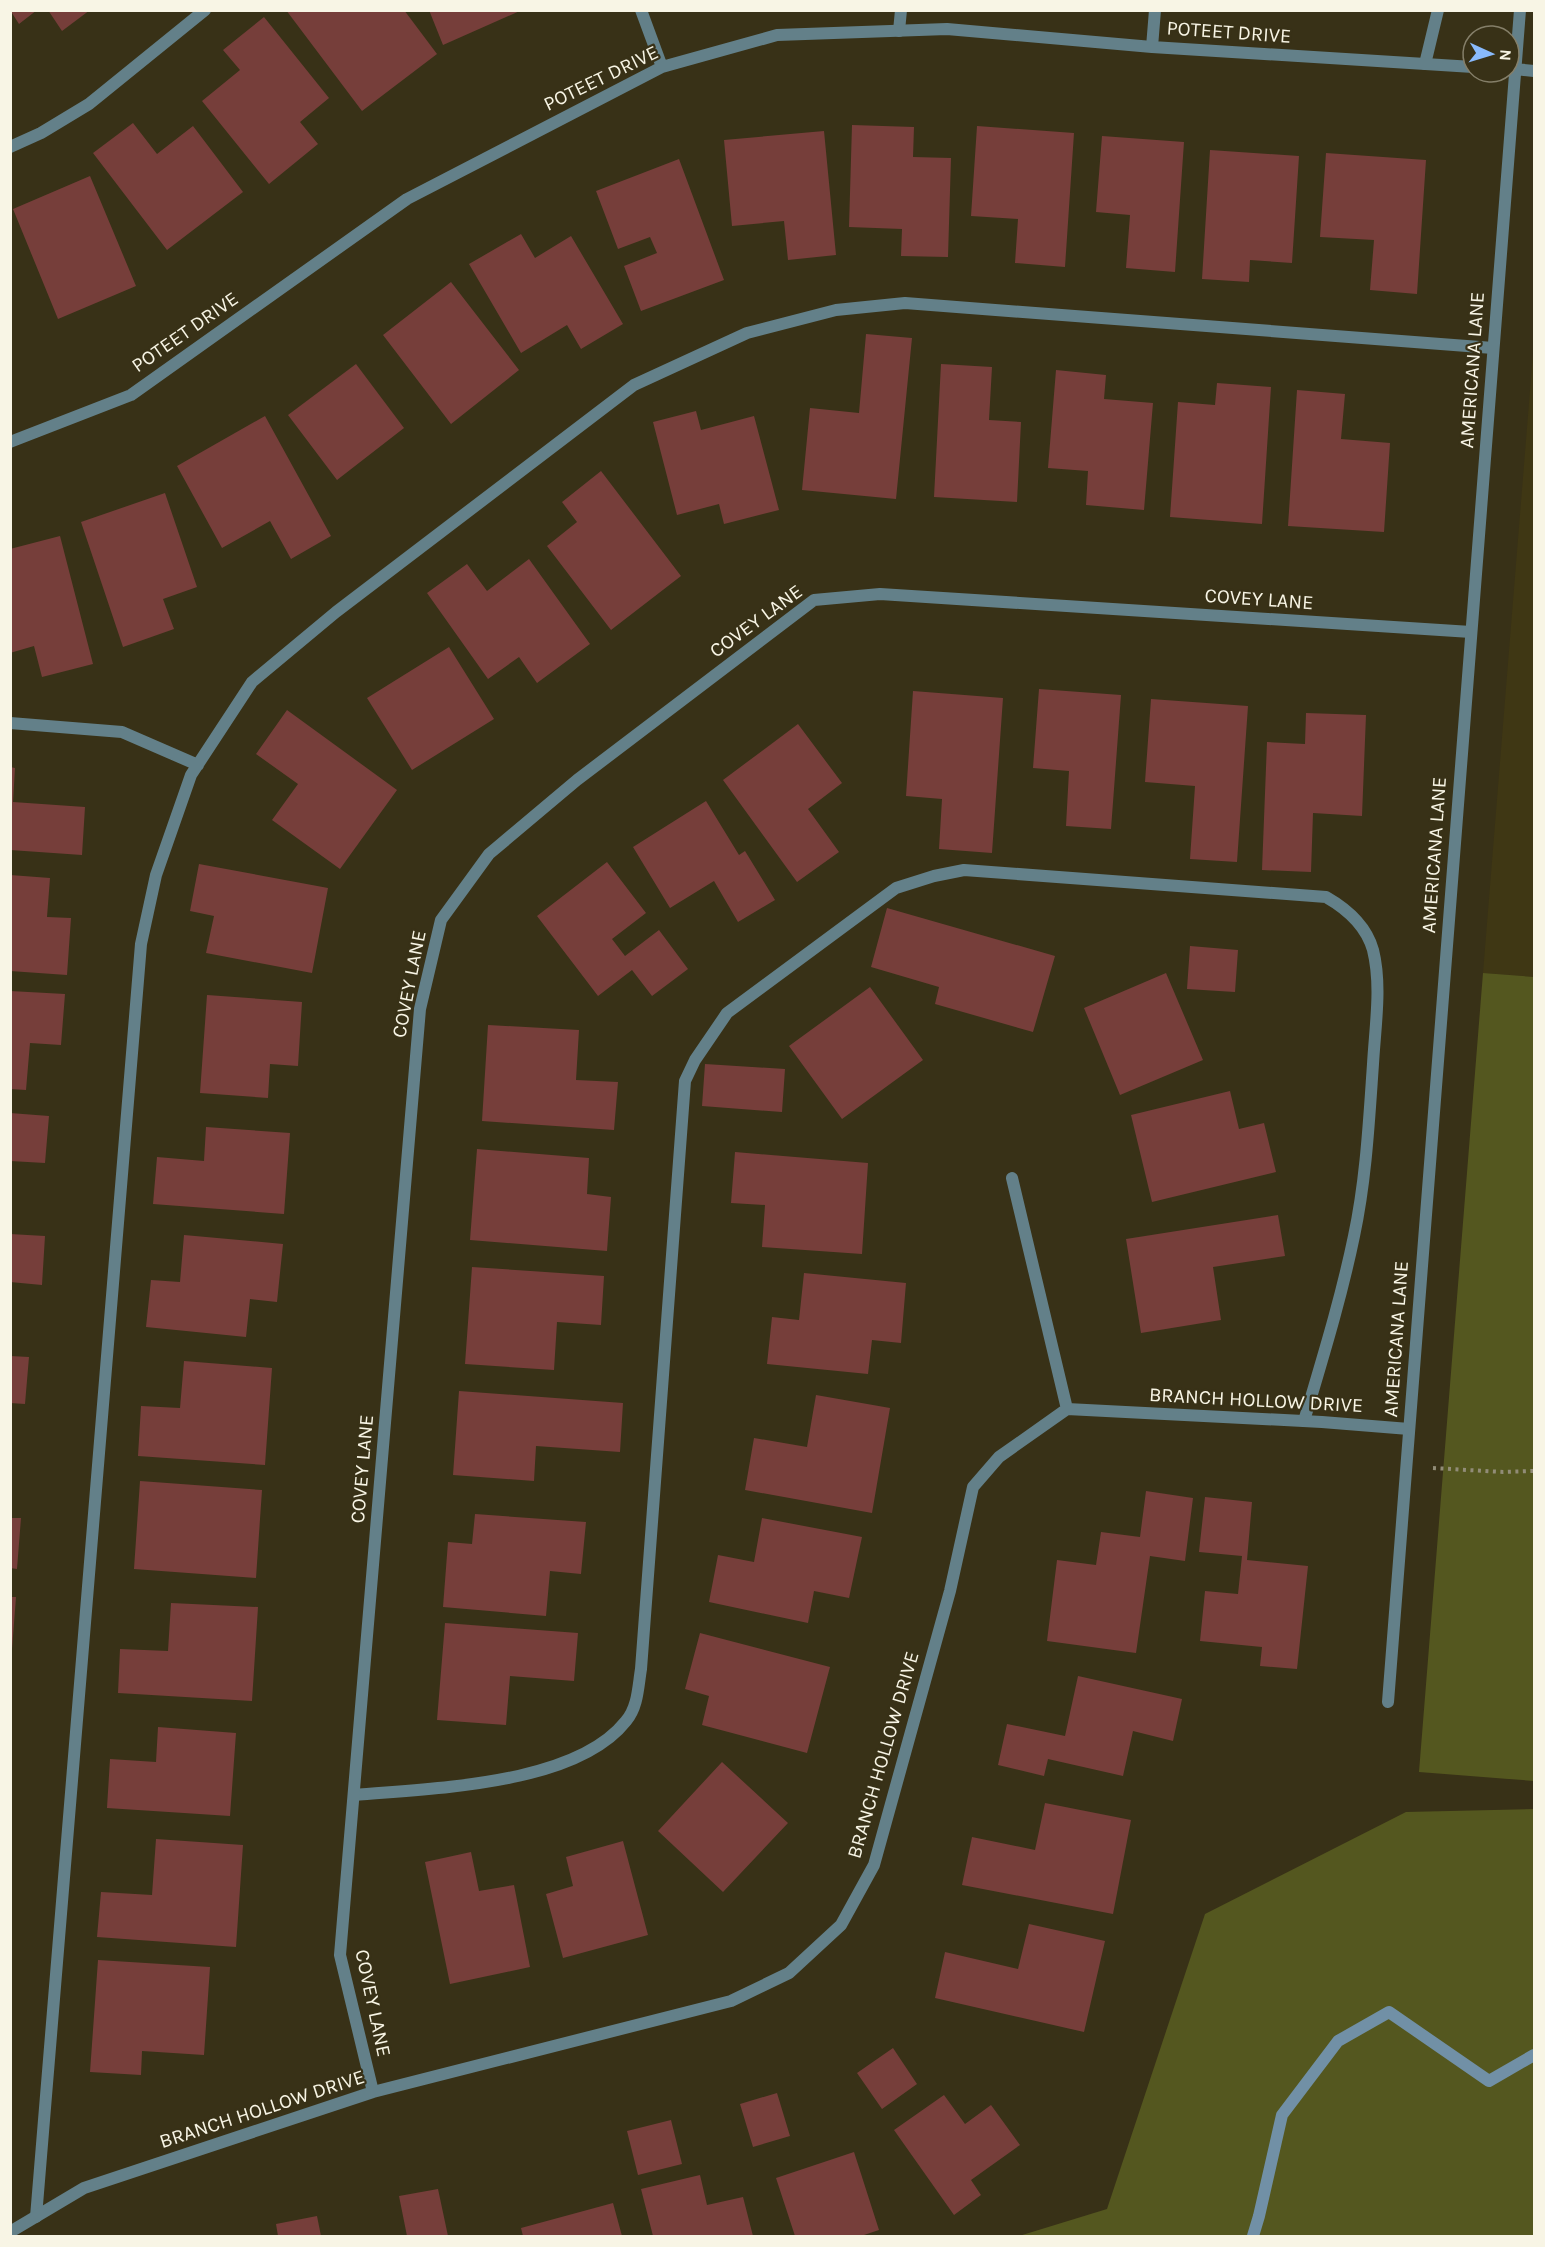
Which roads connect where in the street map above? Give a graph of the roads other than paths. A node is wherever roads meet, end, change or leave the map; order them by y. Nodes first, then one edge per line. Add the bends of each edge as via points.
1 (205, 10) edge
2 (641, 10) edge
3 (901, 10) edge
4 (1155, 10) edge
5 (1438, 10) edge
6 (899, 31) junction
7 (1152, 47) junction
8 (1425, 64) junction
9 (1461, 66) edge
10 (662, 67) junction
11 (1511, 84) edge
12 (10, 147) edge
13 (1493, 348) junction
14 (10, 442) edge
15 (1471, 632) junction
16 (10, 723) edge
17 (198, 765) junction
18 (1012, 1178) dead end
19 (1067, 1409) junction
20 (1304, 1421) junction
21 (1409, 1429) junction
22 (1388, 1702) dead end
23 (354, 1795) junction
24 (373, 2092) junction
25 (36, 2217) junction
26 (10, 2232) edge

1 - 12 street via 89,104
2 - 10 street
3 - 6 street
4 - 7 street
5 - 8 street
6 - 7 street, POTEET DRIVE via 947,29
6 - 10 street, POTEET DRIVE via 777,35
7 - 8 street, POTEET DRIVE
8 - 9 street, POTEET DRIVE
10 - 14 street, POTEET DRIVE via 407,198 131,395
11 - 13 street, AMERICANA LANE
13 - 15 street, AMERICANA LANE
13 - 17 street via 905,303 836,310 747,333 634,385 336,612 252,682
15 - 21 street, AMERICANA LANE
15 - 23 street, COVEY LANE via 880,594 814,600 577,780 489,854 441,920 420,1009
16 - 17 street via 122,732
17 - 25 street via 156,875 141,944
18 - 19 street
19 - 20 street, BRANCH HOLLOW DRIVE
19 - 24 street, BRANCH HOLLOW DRIVE via 999,1457 973,1487 950,1591 874,1865 841,1925 789,1974 730,2001
20 - 21 street, BRANCH HOLLOW DRIVE
20 - 23 street via 1355,1235 1366,1160 1378,992 1373,949 1360,923 1326,897 1104,880 964,870 896,888 727,1013 685,1081 641,1669 636,1704 627,1721 608,1739 564,1764 486,1783
21 - 22 street, AMERICANA LANE
23 - 24 street, COVEY LANE via 340,1955
24 - 25 street, BRANCH HOLLOW DRIVE via 84,2188
25 - 26 street, BRANCH HOLLOW DRIVE

